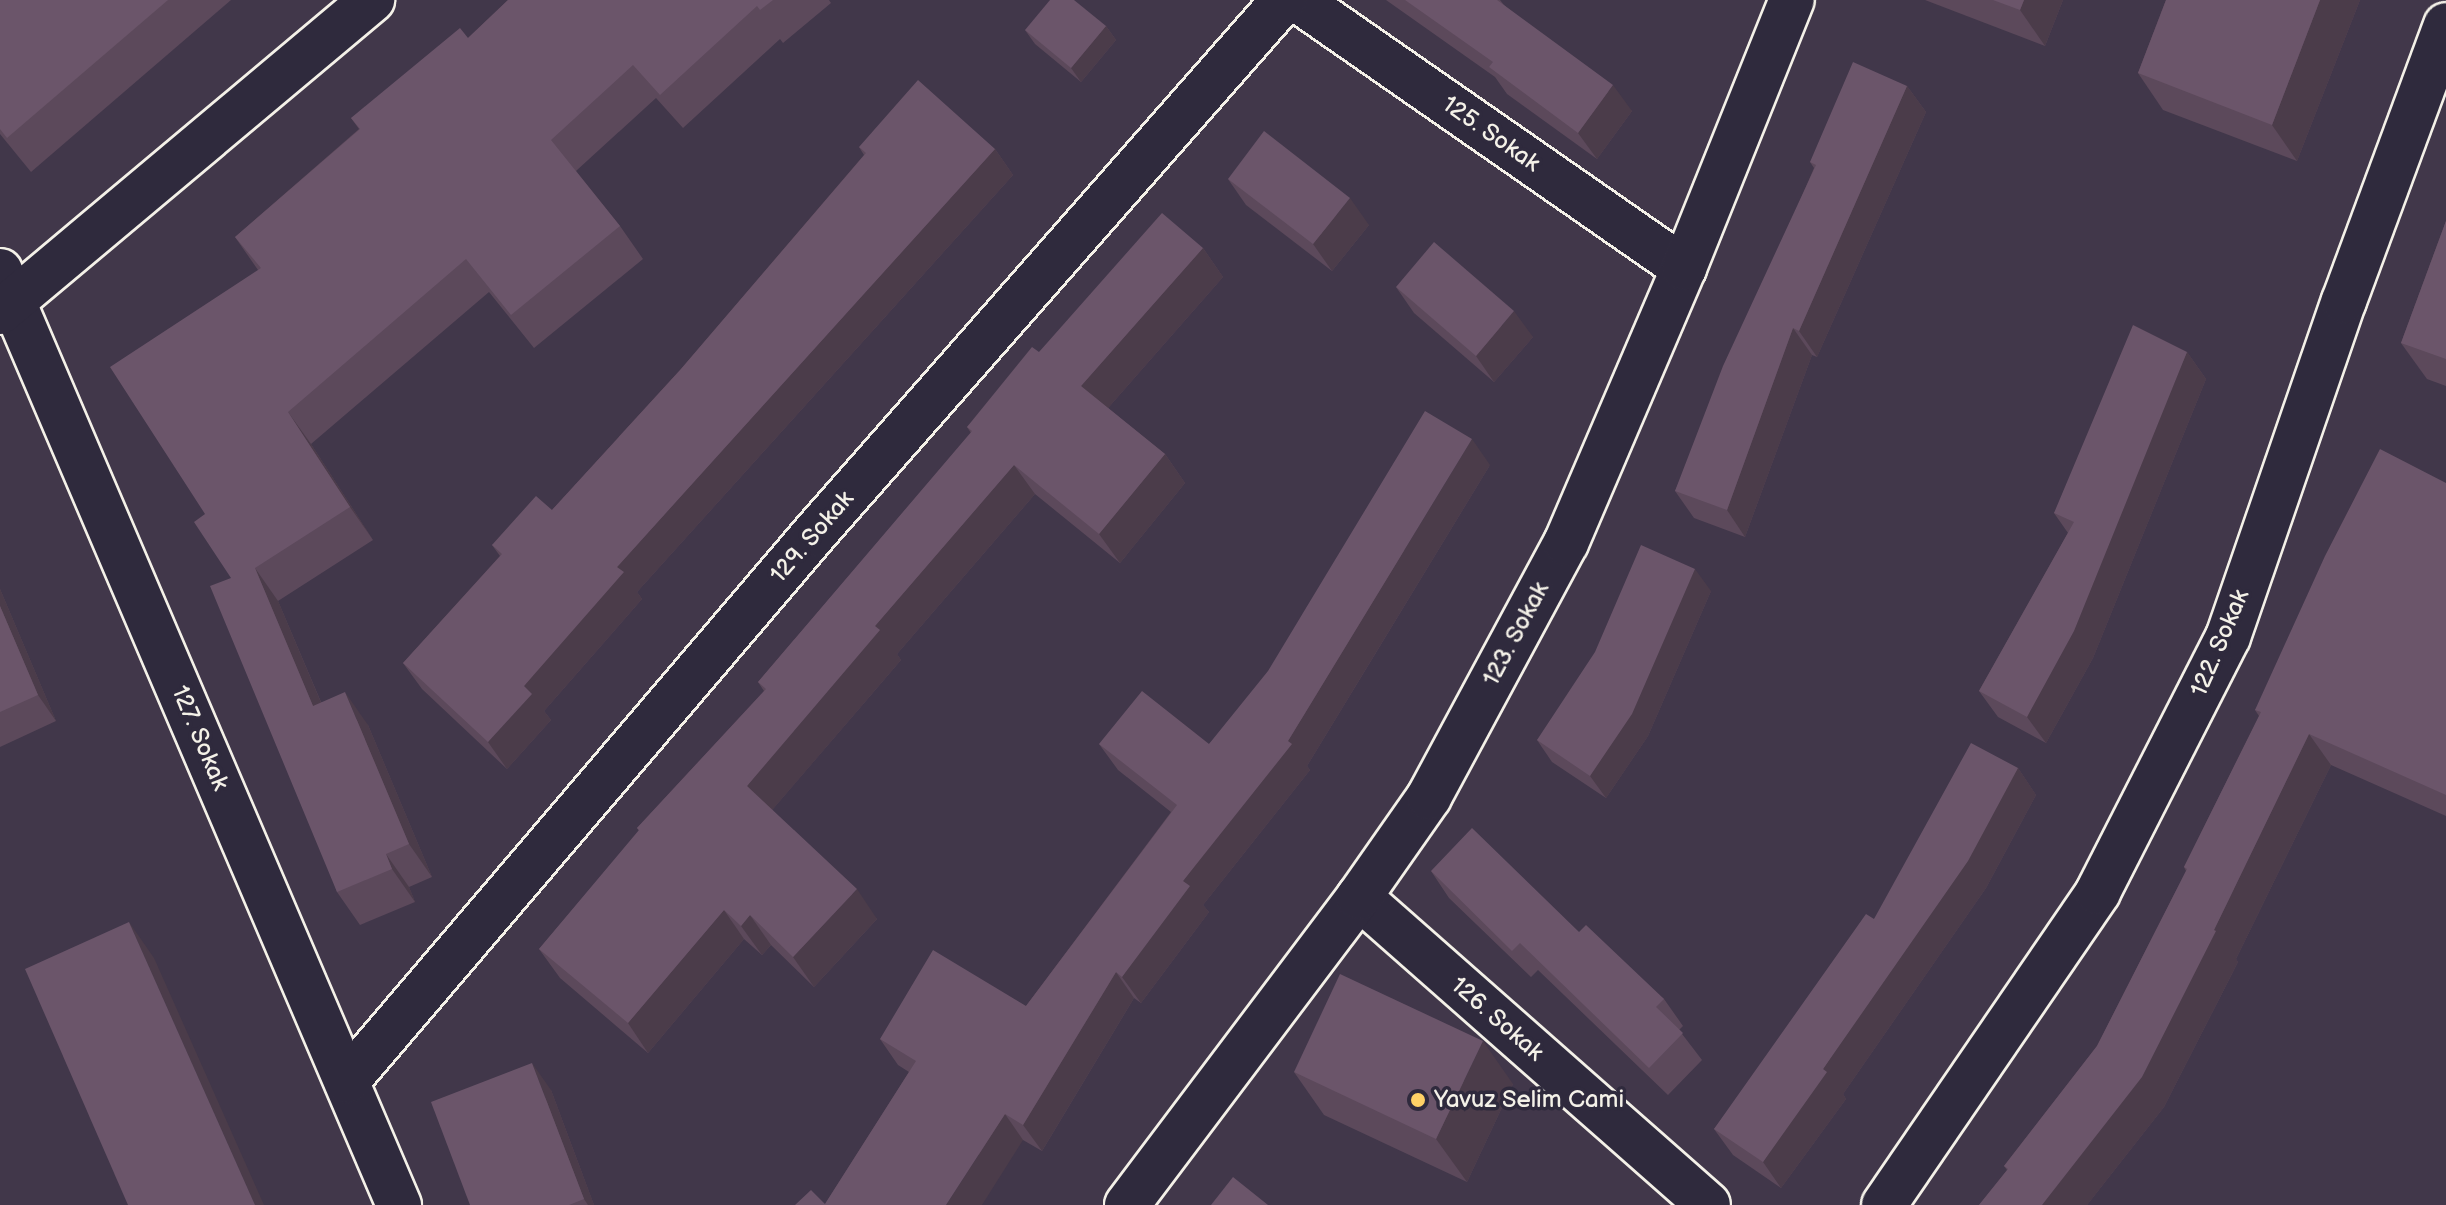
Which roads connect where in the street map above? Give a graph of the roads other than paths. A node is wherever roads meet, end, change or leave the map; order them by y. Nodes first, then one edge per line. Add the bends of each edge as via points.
1 (372, 0) edge
2 (1284, 0) edge
3 (1298, 0) edge
4 (1792, 0) edge
5 (2446, 25) edge
6 (1684, 268) junction
7 (5, 296) edge
8 (1359, 897) junction
9 (347, 1081) junction
10 (399, 1205) edge
11 (1127, 1205) edge
12 (1708, 1205) edge
13 (1884, 1205) edge

1 - 7 street
2 - 9 street, 129. Sokak via 824,522
3 - 6 street, 125. Sokak
4 - 6 street, 123. Sokak
5 - 13 street, 122. Sokak via 2228,637 2098,892
6 - 8 street, 123. Sokak via 1566,543 1429,797
7 - 9 street, 127. Sokak
8 - 11 street, 123. Sokak
8 - 12 street, 126. Sokak
9 - 10 street, 127. Sokak

